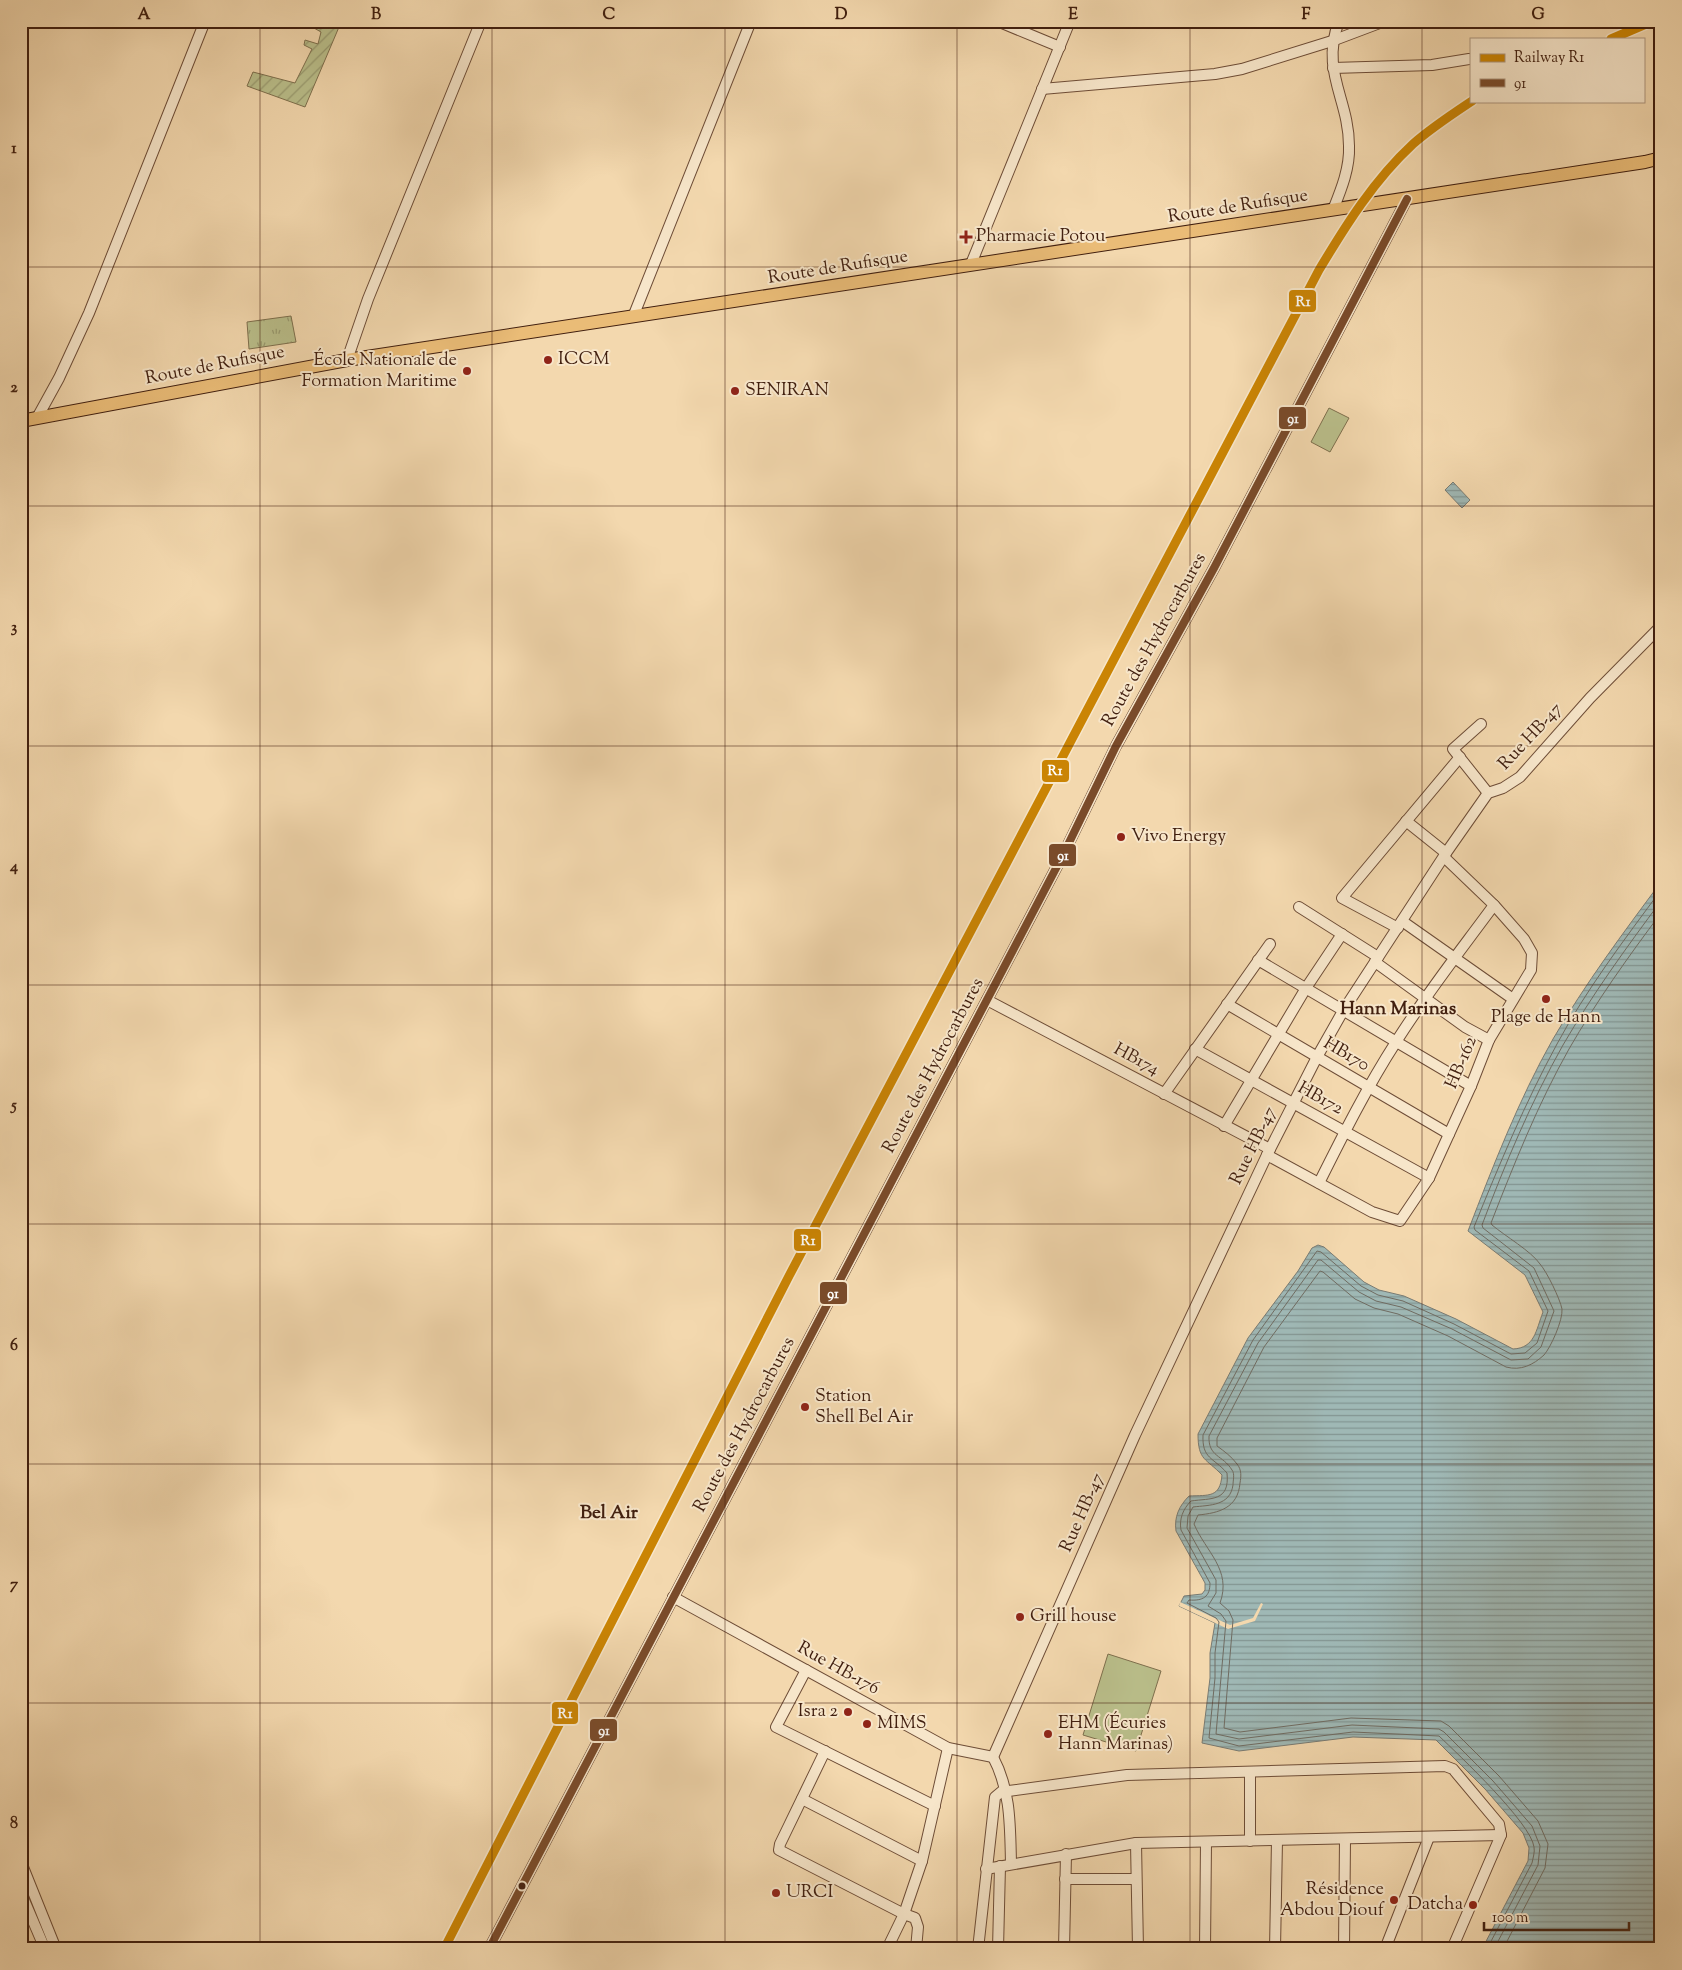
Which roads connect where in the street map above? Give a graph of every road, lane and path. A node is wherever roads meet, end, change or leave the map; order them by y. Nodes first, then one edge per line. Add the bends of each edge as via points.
1 (205, 21) edge
2 (481, 21) edge
3 (752, 21) edge
4 (997, 21) edge
5 (1070, 21) edge
6 (1339, 21) edge
7 (1385, 21) edge
8 (1332, 41) junction
9 (1060, 47) junction
10 (1469, 59) dead end
11 (1333, 68) junction
12 (1042, 89) junction
13 (1661, 158) edge
14 (1407, 198) junction
15 (1333, 210) junction
16 (971, 264) junction
17 (633, 317) junction
18 (347, 360) junction
19 (37, 418) junction
20 (21, 421) edge
21 (1661, 626) edge
22 (1481, 724) dead end
23 (1456, 753) junction
24 (1488, 793) junction
25 (1406, 821) junction
26 (1445, 855) junction
27 (1494, 905) junction
28 (1299, 908) dead end
29 (1400, 924) junction
30 (1342, 934) junction
31 (1270, 944) dead end
32 (1455, 958) junction
33 (1258, 960) junction
34 (1377, 960) junction
35 (1306, 988) junction
36 (1513, 999) junction
37 (987, 1000) junction
38 (1424, 1000) junction
39 (1227, 1004) junction
40 (1344, 1011) junction
41 (1278, 1034) junction
42 (1489, 1040) junction
43 (1396, 1042) junction
44 (1196, 1049) junction
45 (1317, 1056) junction
46 (1252, 1080) junction
47 (1368, 1086) junction
48 (1470, 1086) junction
49 (1164, 1094) junction
50 (1293, 1102) junction
51 (1224, 1126) junction
52 (1345, 1131) junction
53 (1449, 1134) junction
54 (1268, 1152) junction
55 (1429, 1178) junction
56 (1319, 1183) junction
57 (1400, 1221) joint
58 (673, 1597) junction
59 (806, 1670) junction
60 (948, 1748) junction
61 (825, 1751) junction
62 (992, 1758) junction
63 (1250, 1772) junction
64 (1007, 1791) junction
65 (802, 1799) junction
66 (935, 1806) junction
67 (1501, 1835) junction
68 (1429, 1837) junction
69 (1345, 1839) junction
70 (1277, 1840) junction
71 (1250, 1841) junction
72 (1206, 1842) junction
73 (1136, 1843) junction
74 (1066, 1854) junction
75 (922, 1861) junction
76 (21, 1862) edge
77 (1005, 1865) junction
78 (986, 1869) junction
79 (1136, 1879) junction
80 (1065, 1880) junction
81 (21, 1893) edge
82 (904, 1914) junction
83 (45, 1949) edge
84 (56, 1949) edge
85 (489, 1949) edge
86 (886, 1949) edge
87 (916, 1949) edge
88 (978, 1949) edge
89 (998, 1949) edge
90 (1064, 1949) edge
91 (1138, 1949) edge
92 (1205, 1949) edge
93 (1276, 1949) edge
94 (1344, 1949) edge
95 (1385, 1949) edge
96 (1452, 1949) edge

1 - 19 street via 89,313 60,378
2 - 18 street via 368,299
3 - 17 street
4 - 9 street
5 - 9 street
6 - 8 street
7 - 8 street
8 - 11 street
8 - 12 street via 1242,69 1214,74
9 - 12 street
10 - 11 street via 1432,65
11 - 15 street via 1350,147 1346,174
12 - 16 street
13 - 14 main road, Route de Rufisque
14 - 15 main road, Route de Rufisque
14 - 37 street, Route des Hydrocarbures via 1214,568 1127,726
15 - 16 main road, Route de Rufisque
16 - 17 main road, Route de Rufisque
17 - 18 main road, Route de Rufisque
18 - 19 main road, Route de Rufisque
19 - 20 main road, Route de Rufisque
21 - 24 street, Rue HB-47 via 1520,776 1503,788
22 - 23 street
23 - 24 street
23 - 25 street
24 - 26 street, Rue HB-47
25 - 26 street, HB-162
25 - 29 street via 1342,898
26 - 27 street, HB-162
26 - 29 street, Rue HB-47
27 - 32 street
27 - 36 street, HB-162 via 1532,953 1531,970
28 - 30 street
29 - 32 street
29 - 34 street, Rue HB-47
30 - 34 street
30 - 35 street
31 - 33 street
32 - 36 street
32 - 38 street
33 - 35 street
33 - 39 street
34 - 38 street
34 - 40 street, Rue HB-47
35 - 40 street
35 - 41 street
36 - 42 street, HB-162
37 - 49 street, HB174
37 - 58 street, Route des Hydrocarbures
38 - 42 street
38 - 43 street
39 - 41 street, HB170
39 - 44 street
40 - 43 street
40 - 45 street, Rue HB-47
41 - 45 street, HB170
41 - 46 street
42 - 48 street, HB-162
43 - 47 street
43 - 48 street
44 - 46 street, HB172
44 - 49 street
45 - 47 street, HB170
45 - 50 street, Rue HB-47
46 - 50 street, HB172
46 - 51 street
47 - 52 street
47 - 53 street, HB170
48 - 53 street, HB-162
49 - 51 street, HB174
50 - 52 street, HB172
50 - 54 street, Rue HB-47
51 - 54 street, HB174
52 - 55 street, HB172
52 - 56 street
53 - 55 street, HB-162
54 - 56 street, HB174
54 - 62 street, Rue HB-47 via 1131,1444
55 - 57 street, HB-162
56 - 57 street, HB174 via 1372,1212
58 - 59 street, Rue HB-176
58 - 85 street, Route des Hydrocarbures
59 - 60 street, Rue HB-176
59 - 61 street via 776,1727
60 - 62 street, Rue HB-176
60 - 66 street
61 - 65 street
61 - 66 street
62 - 64 street
63 - 64 street via 1127,1775
63 - 67 street via 1450,1767 1499,1824
63 - 71 street
64 - 77 street via 1010,1812
64 - 78 street via 995,1797
65 - 75 street
65 - 82 street via 780,1844 781,1852
66 - 75 street
67 - 68 street
67 - 96 street
68 - 69 street
68 - 95 street
69 - 70 street
69 - 94 street
70 - 71 street
70 - 93 street
71 - 72 street
72 - 73 street
72 - 92 street
73 - 74 street
73 - 79 street
74 - 77 street
74 - 80 street
75 - 82 street
76 - 84 street
77 - 78 street
77 - 89 street
78 - 88 street
79 - 80 street
79 - 91 street
80 - 90 street
81 - 83 street
82 - 86 street
82 - 87 street via 918,1922

